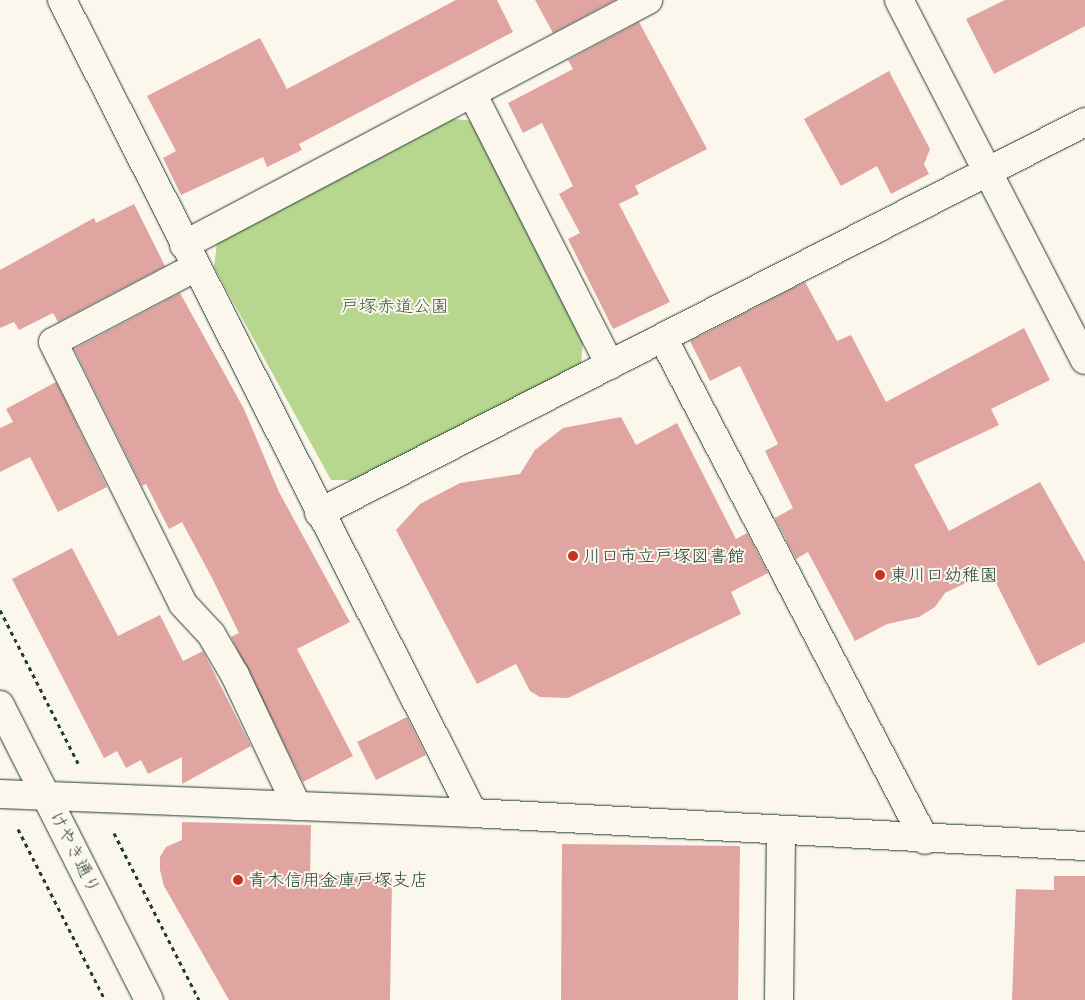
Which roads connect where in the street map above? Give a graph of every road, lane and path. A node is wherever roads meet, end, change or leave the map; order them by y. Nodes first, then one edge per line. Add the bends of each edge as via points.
1 (62, 0) edge
2 (648, 0) edge
3 (899, 0) edge
4 (472, 93) junction
5 (1085, 122) edge
6 (988, 173) junction
7 (190, 256) junction
8 (663, 338) junction
9 (1085, 360) edge
10 (610, 365) junction
11 (319, 513) junction
12 (0, 705) edge
13 (0, 794) edge
14 (47, 797) junction
15 (297, 806) junction
16 (474, 813) junction
17 (780, 833) junction
18 (925, 840) junction
19 (1085, 846) edge
20 (105, 1000) edge
21 (149, 1000) edge
22 (780, 1000) edge

1 - 7 street
2 - 4 street
3 - 6 street
4 - 7 street
4 - 10 street
5 - 6 street
6 - 8 street
6 - 9 street
7 - 11 street
7 - 15 street via 53,342 183,604 210,634 235,675
8 - 10 street
8 - 18 street
10 - 11 street
11 - 16 street
12 - 14 street, けやき通り
13 - 14 street
13 - 20 path
14 - 15 street
14 - 21 street, けやき通り
15 - 16 street
16 - 17 street
17 - 18 street
17 - 22 street
18 - 19 street

